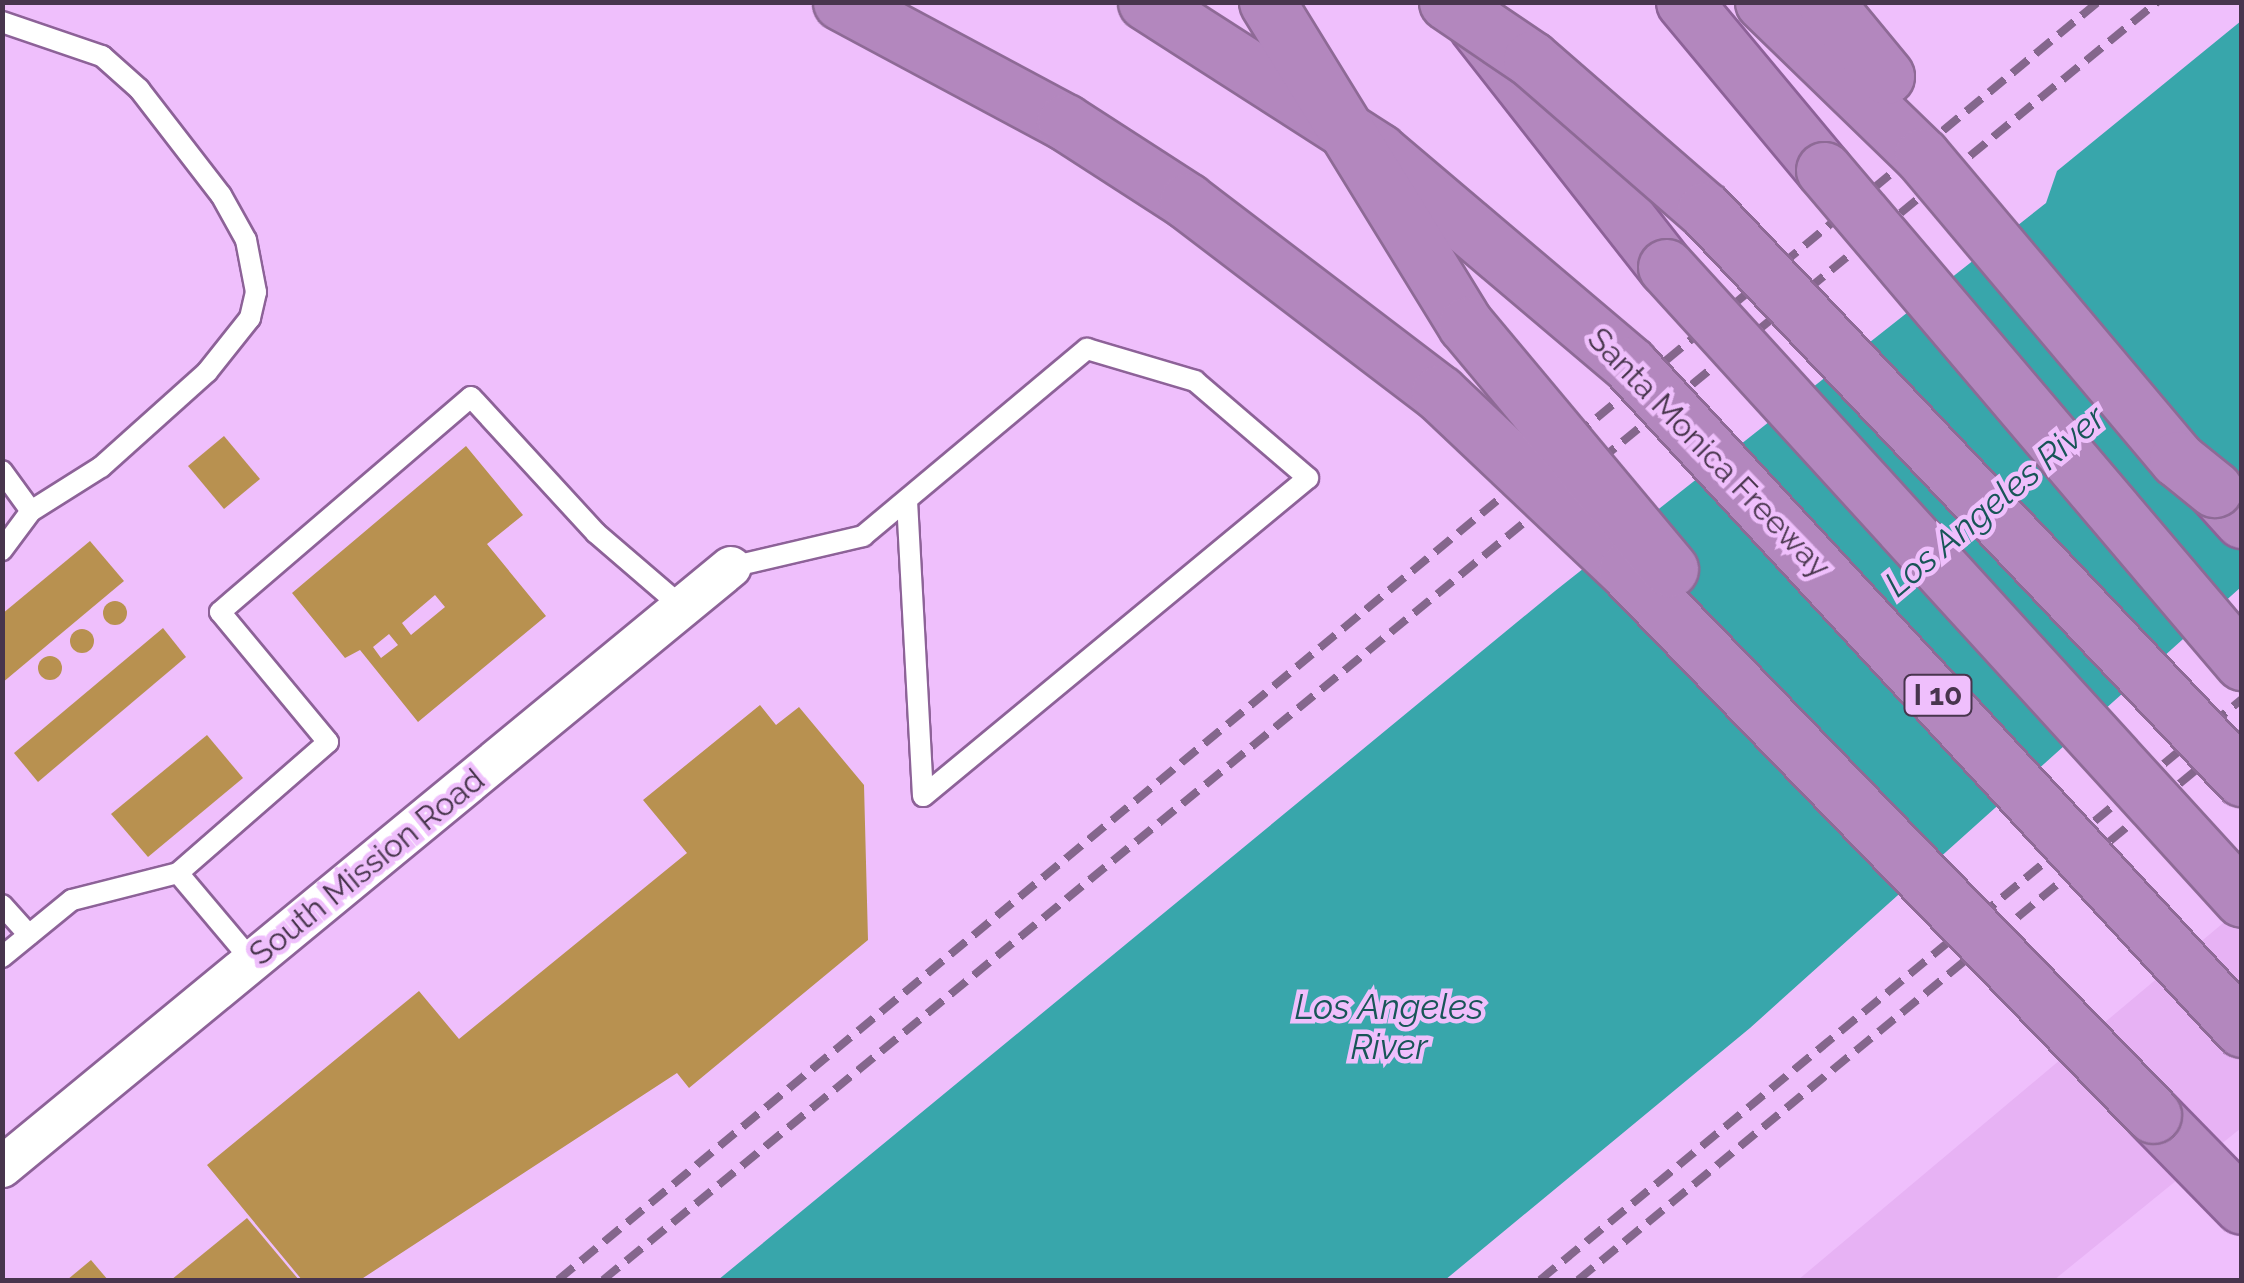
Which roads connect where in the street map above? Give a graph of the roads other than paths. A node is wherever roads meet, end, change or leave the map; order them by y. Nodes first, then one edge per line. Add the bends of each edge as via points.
1 (842, 2) edge
2 (1146, 2) edge
3 (1267, 2) edge
4 (1447, 2) edge
5 (1460, 2) edge
6 (1684, 2) edge
7 (1762, 2) edge
8 (1824, 2) edge
9 (2, 22) edge
10 (2, 471) edge
11 (907, 500) junction
12 (2228, 505) edge
13 (32, 511) junction
14 (2, 550) edge
15 (731, 567) joint
16 (682, 607) junction
17 (2242, 662) edge
18 (2242, 778) edge
19 (178, 873) junction
20 (2242, 898) edge
21 (2, 905) edge
22 (30, 935) junction
23 (2, 957) edge
24 (252, 962) junction
25 (2242, 1029) edge
26 (2153, 1116) junction
27 (2, 1167) edge
28 (2242, 1206) edge

1 - 26 highway, bridge via 1065,122 1187,201 1439,393 1626,570
2 - 25 highway, Santa Monica Freeway / I 10, bridge via 1378,151 1630,365
3 - 26 highway, bridge via 1466,325
4 - 18 highway, bridge via 1531,59 1705,210
5 - 20 highway, bridge via 1666,267
6 - 17 highway, bridge
7 - 12 highway, bridge via 1910,144 2177,459
8 - 12 highway, bridge via 2172,424
9 - 13 lane via 102,56 164,115 246,240 256,292 250,318 208,372 101,466
10 - 13 lane
11 - 11 lane via 1087,349 1195,381 1308,478 923,796
11 - 15 lane via 864,536
13 - 14 lane
15 - 16 street, South Mission Road
16 - 19 lane via 596,534 471,397 220,612 328,742
16 - 24 street, South Mission Road
19 - 22 lane via 72,900
19 - 24 lane
21 - 22 lane
22 - 23 lane
24 - 27 street, South Mission Road
26 - 28 highway

